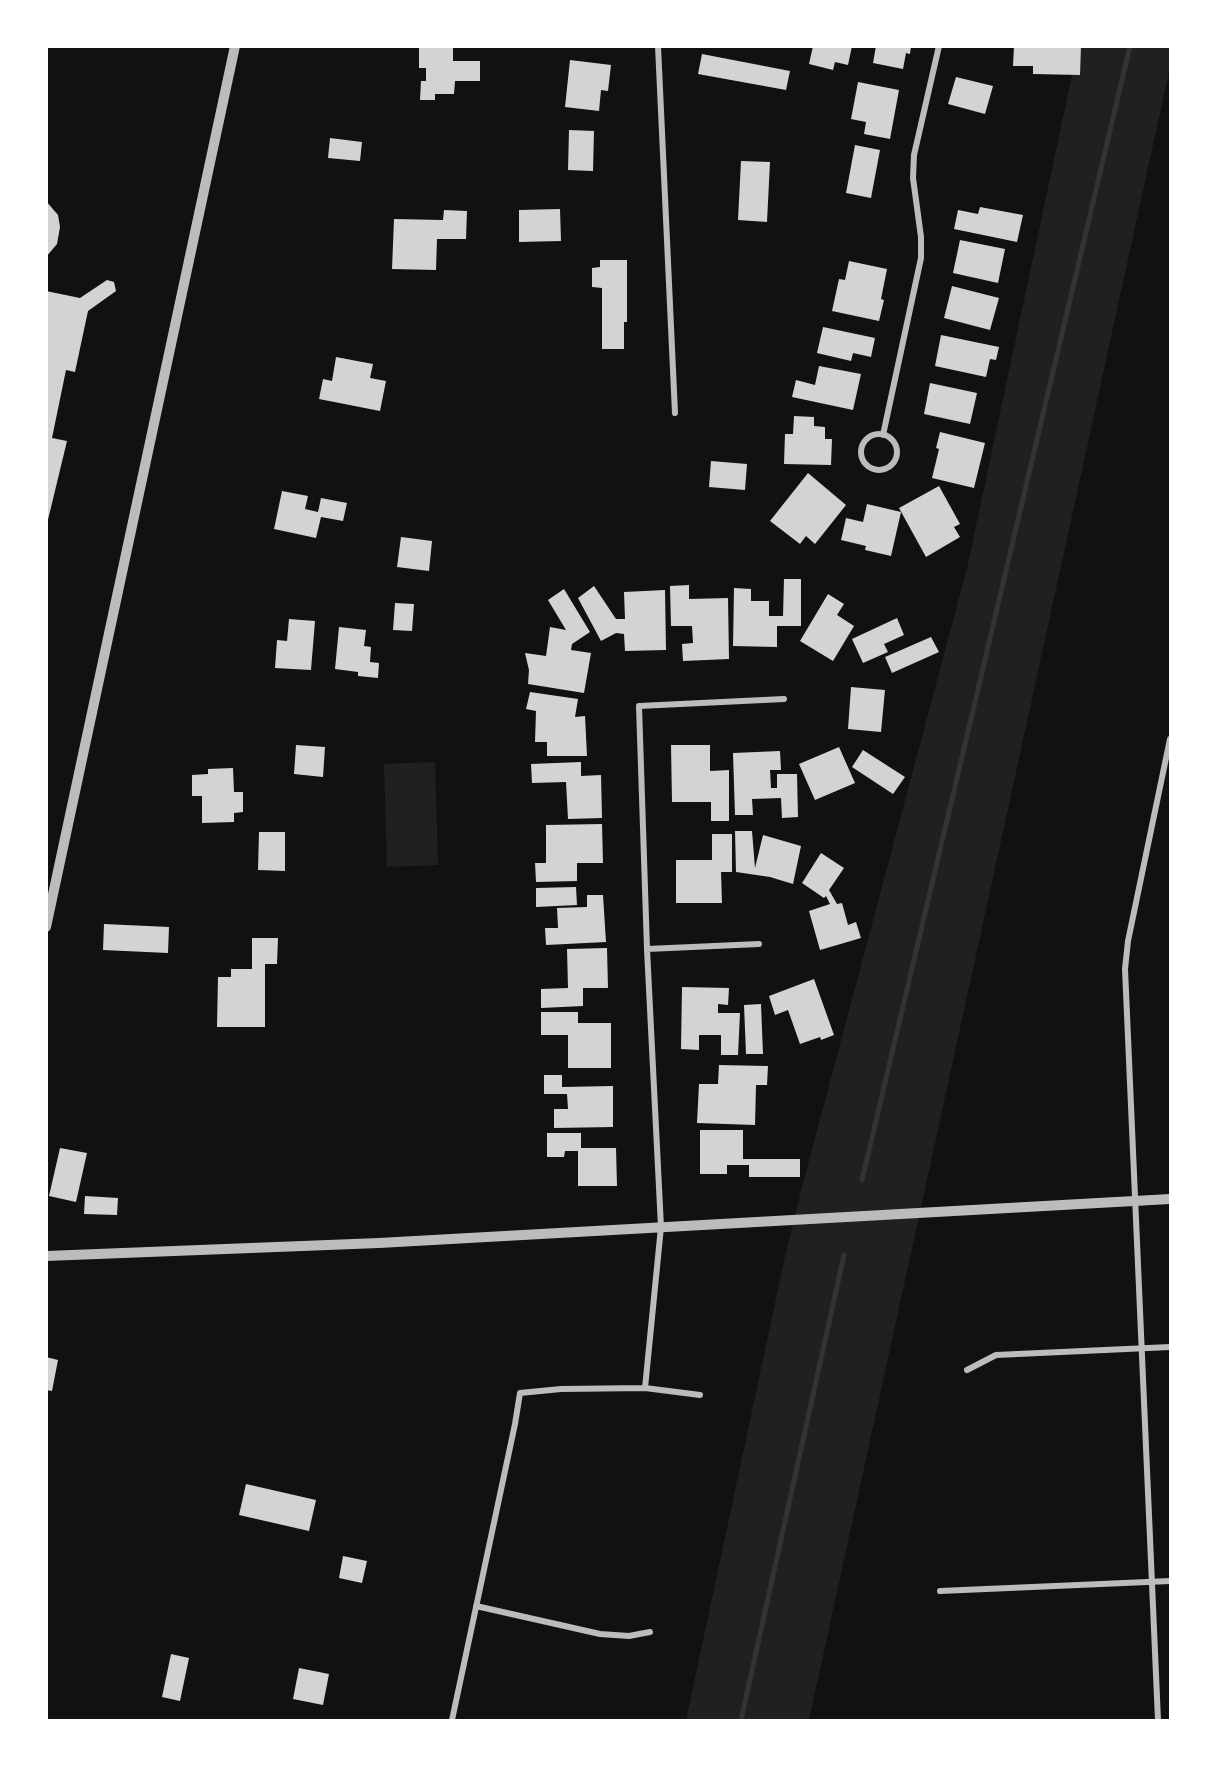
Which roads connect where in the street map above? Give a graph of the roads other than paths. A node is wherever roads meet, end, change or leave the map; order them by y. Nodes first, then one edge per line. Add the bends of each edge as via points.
1 (235, 46) edge
2 (658, 46) edge
3 (939, 46) edge
4 (675, 413) dead end
5 (883, 435) junction
6 (784, 699) dead end
7 (1170, 739) edge
8 (46, 927) edge
9 (759, 944) dead end
10 (646, 949) junction
11 (1170, 1199) edge
12 (1136, 1201) junction
13 (661, 1227) junction
14 (46, 1256) edge
15 (1170, 1347) edge
16 (1142, 1348) junction
17 (967, 1370) dead end
18 (645, 1388) junction
19 (700, 1395) dead end
20 (1151, 1581) junction
21 (1170, 1581) edge
22 (940, 1591) dead end
23 (476, 1606) junction
24 (650, 1632) dead end
25 (452, 1720) edge
26 (1158, 1720) edge

1 - 8 street
2 - 4 street
3 - 5 street via 914,155 921,258
5 - 5 street via 896,447 895,459 887,468 875,470 862,459 862,448 867,439
6 - 10 street via 639,706
7 - 12 street via 1126,960
9 - 10 street
10 - 13 street
11 - 12 street
12 - 13 street
12 - 16 street
13 - 14 street
13 - 18 street
15 - 16 street
16 - 17 street via 996,1355
16 - 20 street
18 - 19 street
18 - 23 street via 520,1393
20 - 21 street
20 - 22 street
20 - 26 street
23 - 24 street via 600,1634 629,1636
23 - 25 street

